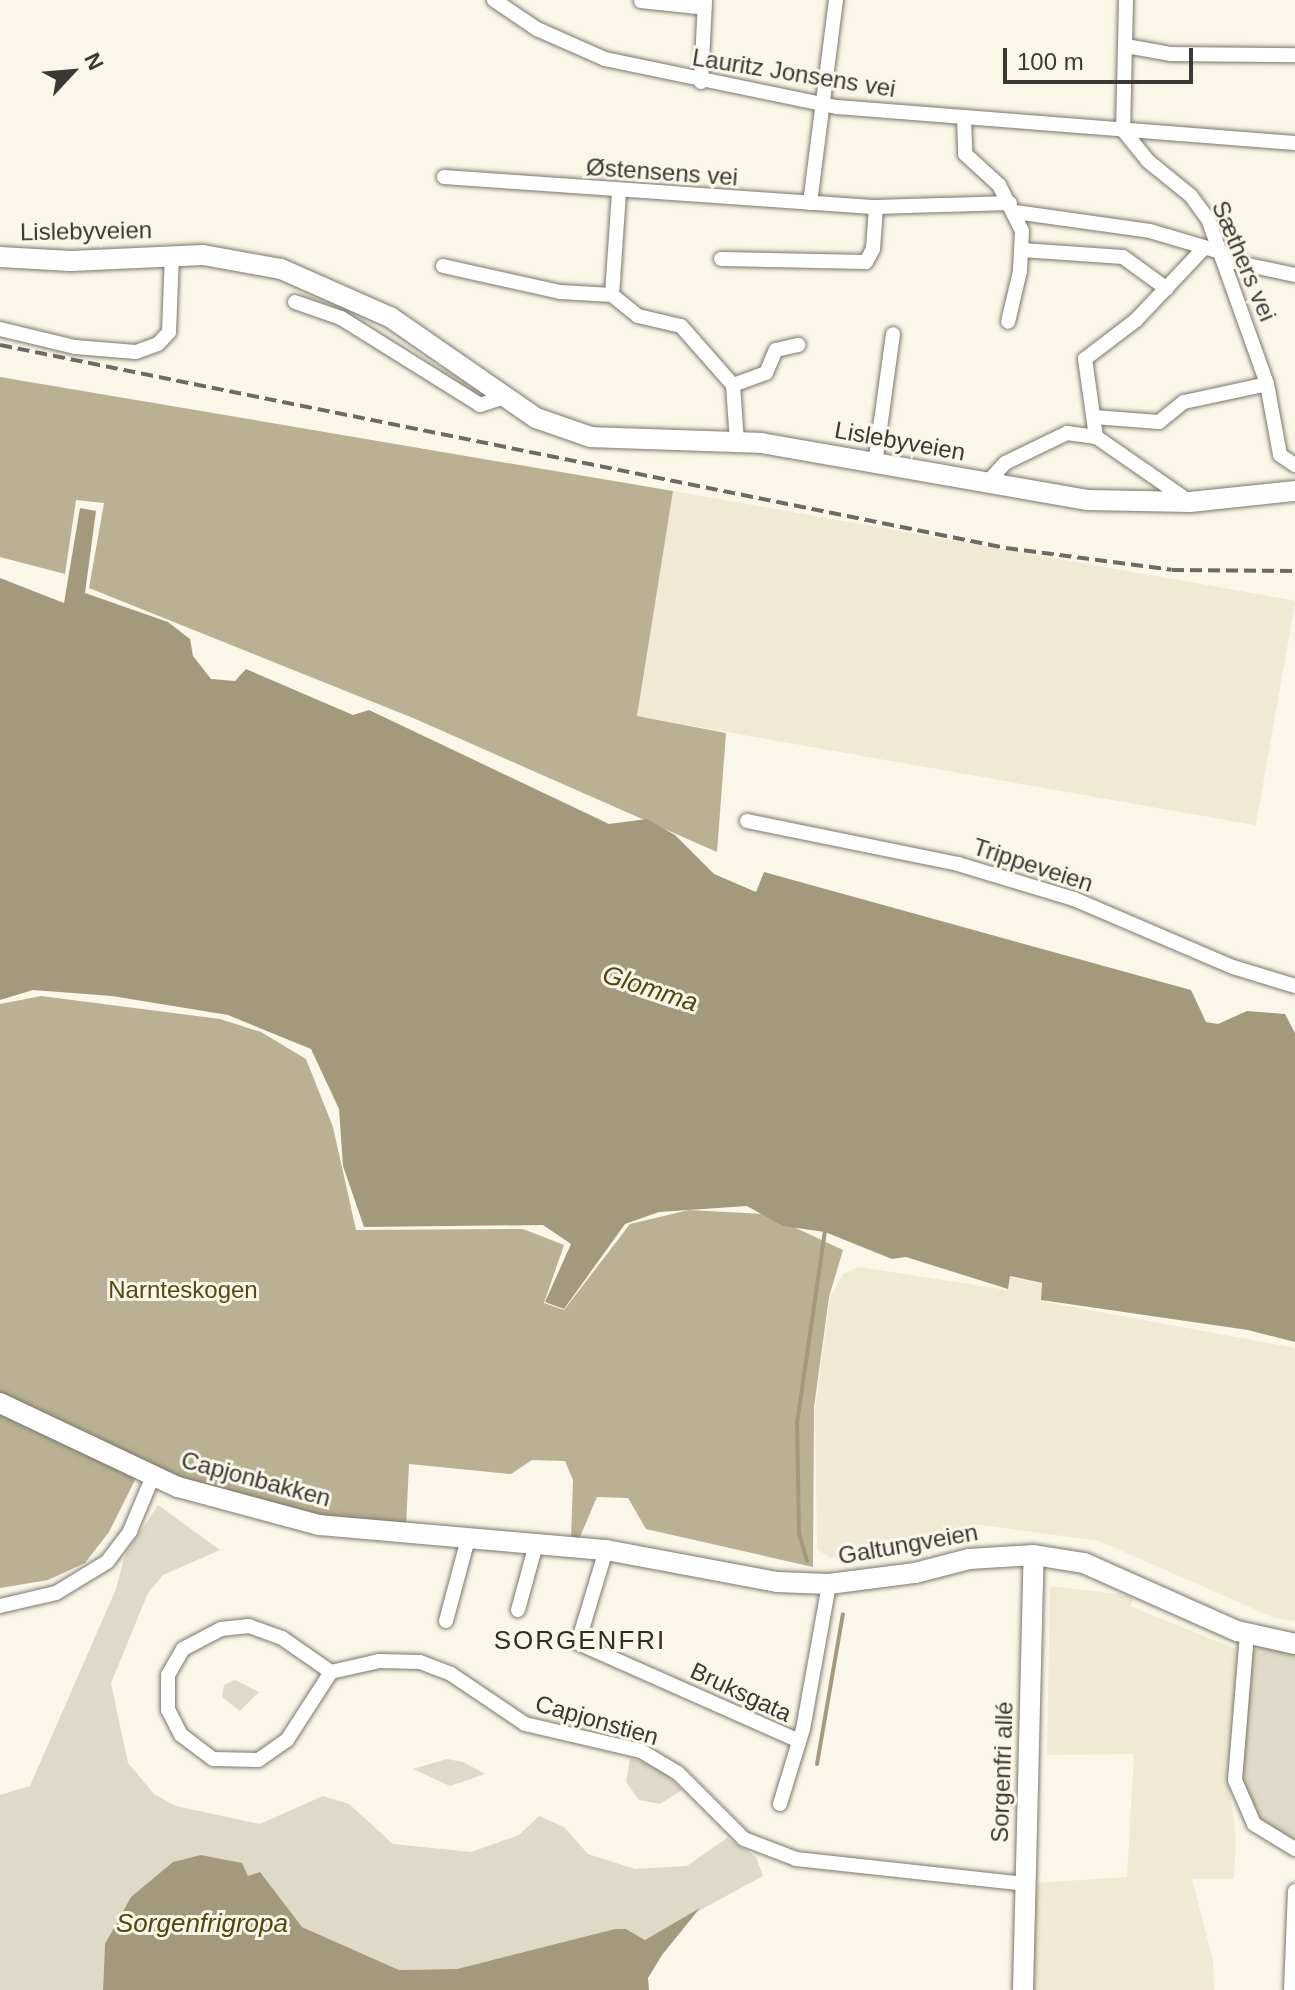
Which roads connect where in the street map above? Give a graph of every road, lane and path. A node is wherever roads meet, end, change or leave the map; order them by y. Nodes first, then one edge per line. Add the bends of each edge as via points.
1 (494, 0) edge
2 (836, 0) edge
3 (1126, 0) edge
4 (641, 1) edge
5 (705, 4) edge
6 (1126, 46) junction
7 (1295, 55) edge
8 (701, 82) junction
9 (821, 103) junction
10 (964, 117) junction
11 (1123, 130) junction
12 (1295, 143) edge
13 (444, 177) dead end
14 (619, 192) junction
15 (810, 203) junction
16 (876, 207) junction
17 (1012, 208) junction
18 (1204, 248) junction
19 (1022, 250) junction
20 (1221, 252) junction
21 (172, 255) junction
22 (0, 257) edge
23 (721, 259) dead end
24 (443, 266) dead end
25 (1295, 275) edge
26 (1167, 289) junction
27 (612, 295) junction
28 (295, 302) dead end
29 (1008, 322) dead end
30 (0, 329) edge
31 (893, 334) dead end
32 (798, 345) dead end
33 (1267, 384) junction
34 (733, 385) junction
35 (505, 397) junction
36 (1094, 417) junction
37 (1096, 437) junction
38 (737, 442) junction
39 (875, 464) junction
40 (1295, 465) edge
41 (988, 482) junction
42 (1295, 491) edge
43 (1190, 502) junction
44 (747, 821) dead end
45 (1295, 986) edge
46 (0, 1403) edge
47 (153, 1476) junction
48 (468, 1539) junction
49 (536, 1544) junction
50 (606, 1550) junction
51 (1034, 1555) junction
52 (829, 1584) junction
53 (0, 1606) edge
54 (518, 1610) dead end
55 (446, 1621) dead end
56 (1247, 1634) junction
57 (1295, 1644) edge
58 (331, 1672) junction
59 (799, 1741) junction
60 (780, 1804) dead end
61 (1295, 1849) edge
62 (1025, 1884) junction
63 (1295, 1891) edge
64 (1292, 1985) edge
65 (1023, 1990) edge

1 - 8 street, Lauritz Jonsens vei via 572,47 644,71
2 - 9 street
3 - 6 street
4 - 5 street
5 - 8 street
6 - 7 street via 1171,54
6 - 11 street
8 - 9 street, Lauritz Jonsens vei
9 - 10 street, Lauritz Jonsens vei
9 - 15 street
10 - 11 street, Lauritz Jonsens vei
10 - 17 street via 965,154 993,178
11 - 12 street, Lauritz Jonsens vei
11 - 20 street, Sæthers vei via 1148,161 1200,206
13 - 14 street, Østensens vei
14 - 15 street, Østensens vei
14 - 27 street
15 - 16 street, Østensens vei
16 - 17 street, Østensens vei
16 - 23 street via 873,249 866,262
17 - 18 street, Østensens vei via 1119,224
17 - 19 street
18 - 20 street, Østensens vei
18 - 26 street
19 - 26 street via 1123,257
19 - 29 street
20 - 25 street, Østensens vei via 1234,262
20 - 33 street, Sæthers vei
21 - 22 street, Lislebyveien via 71,261
21 - 30 street, Lislebyveien via 169,332 158,344 136,352 75,347
21 - 35 street, Lislebyveien via 240,260 336,289 390,317
24 - 27 street via 560,292
26 - 36 street via 1085,359
27 - 34 street via 638,316 681,326
28 - 35 street via 341,318 480,405
31 - 39 street
32 - 34 street via 773,351 766,373
33 - 36 street via 1184,402 1159,422
33 - 40 street, Sæthers vei via 1280,455
34 - 38 street
35 - 38 street, Lislebyveien via 536,418 591,437
36 - 37 street
37 - 41 street via 1067,433 1005,463
37 - 43 street
38 - 39 street, Lislebyveien
39 - 41 street, Lislebyveien
41 - 43 street, Lislebyveien via 1088,500
42 - 43 street, Lislebyveien
44 - 45 street, Trippeveien via 958,864 1045,890 1233,967
46 - 47 street, Capjonbakken
47 - 48 street, Capjonbakken via 223,1502 319,1525
47 - 53 street via 130,1531 107,1562 56,1593
48 - 49 street, Galtungveien
48 - 55 street
49 - 50 street, Galtungveien
49 - 54 street
50 - 52 street, Galtungveien via 777,1582
50 - 59 street, Bruksgata via 578,1643
51 - 52 street, Galtungveien via 969,1559 915,1573
51 - 56 street, Galtungveien via 1084,1563
51 - 62 street, Sorgenfri allé
52 - 59 street, Bruksgata
56 - 57 street, Galtungveien
56 - 61 street via 1235,1780 1254,1824
58 - 58 street via 287,1740 244,1763 213,1759 192,1747 168,1710 168,1675 175,1660 194,1641 221,1629 263,1630
58 - 62 street, Capjonstien via 379,1661 438,1668 525,1724 632,1749 664,1763 744,1839 796,1859
59 - 60 street, Bruksgata
62 - 65 street, Sorgenfri allé
63 - 64 street

